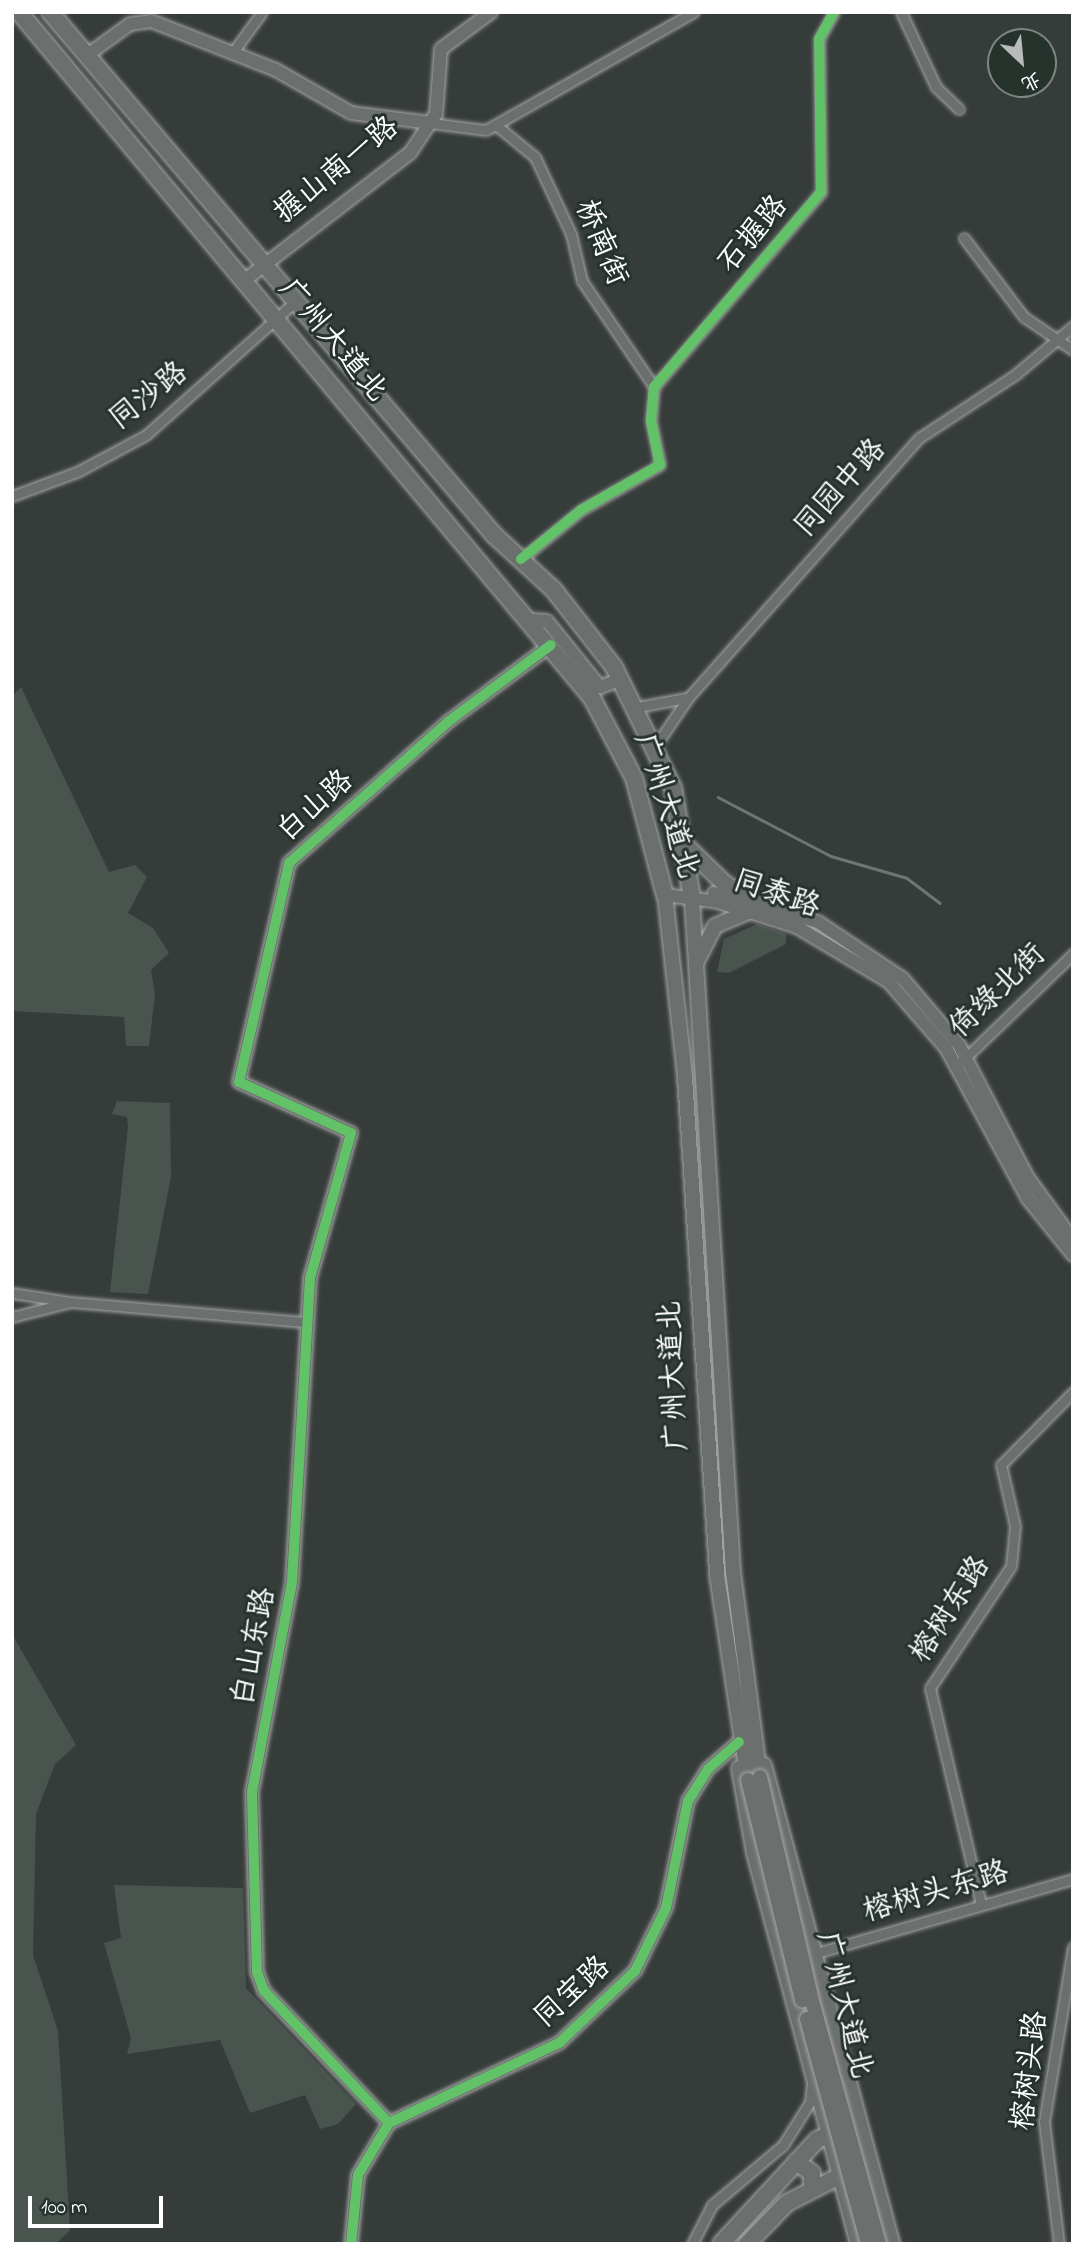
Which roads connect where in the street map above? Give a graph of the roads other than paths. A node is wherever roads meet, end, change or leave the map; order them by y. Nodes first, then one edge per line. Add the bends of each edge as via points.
1 (19, 12) edge
2 (50, 12) edge
3 (262, 12) edge
4 (491, 12) edge
5 (694, 12) edge
6 (834, 12) edge
7 (901, 12) edge
8 (151, 17) edge
9 (233, 52) junction
10 (86, 56) junction
11 (959, 109) dead end
12 (431, 123) junction
13 (496, 125) junction
14 (964, 238) dead end
15 (263, 264) junction
16 (246, 280) junction
17 (295, 302) junction
18 (276, 319) junction
19 (1073, 326) edge
20 (1052, 338) junction
21 (1073, 350) edge
22 (654, 387) junction
23 (12, 496) edge
24 (521, 559) junction
25 (533, 620) junction
26 (551, 645) junction
27 (622, 679) junction
28 (688, 698) junction
29 (637, 707) junction
30 (656, 745) junction
31 (688, 848) junction
32 (692, 894) junction
33 (666, 895) junction
34 (755, 907) junction
35 (1073, 954) edge
36 (694, 967) junction
37 (962, 1061) junction
38 (701, 1075) junction
39 (685, 1077) junction
40 (351, 1133) joint
41 (1073, 1240) edge
42 (1073, 1255) edge
43 (12, 1293) edge
44 (71, 1302) junction
45 (12, 1317) edge
46 (304, 1322) junction
47 (1073, 1392) edge
48 (746, 1740) junction
49 (754, 1778) junction
50 (1073, 1879) edge
51 (982, 1904) junction
52 (1073, 1947) edge
53 (813, 1954) junction
54 (840, 2064) junction
55 (812, 2071) junction
56 (390, 2123) junction
57 (856, 2123) junction
58 (827, 2132) junction
59 (796, 2162) junction
60 (867, 2162) junction
61 (837, 2173) junction
62 (812, 2186) junction
63 (351, 2244) edge
64 (692, 2244) edge
65 (721, 2244) edge
66 (747, 2244) edge
67 (858, 2244) edge
68 (867, 2244) edge
69 (879, 2244) edge
70 (892, 2244) edge
71 (1059, 2244) edge

1 - 16 highway, 广州大道北
2 - 10 highway, 广州大道北
3 - 9 street
4 - 12 street, 握山南一路 via 441,49
5 - 13 street
6 - 22 street, 石握路 via 818,39 821,192
7 - 11 street via 936,87
8 - 9 street
8 - 10 street via 130,24
9 - 12 street via 351,114
10 - 15 highway, 广州大道北
12 - 13 street via 486,130
12 - 15 street, 握山南一路 via 410,153
13 - 22 street, 桥南街 via 535,157 571,234 582,281
14 - 20 street via 1024,317
15 - 16 street, 握山南一路
15 - 17 highway, 广州大道北
16 - 18 highway, 广州大道北
17 - 18 street, 同沙路
17 - 24 highway, 广州大道北
18 - 23 street, 同沙路 via 146,435 77,472
18 - 25 highway, 广州大道北
19 - 20 street, 同园中路
20 - 21 street
20 - 28 street, 同园中路 via 1016,374 919,438
22 - 24 street via 651,421 660,465 581,510
24 - 27 highway, 广州大道北 via 561,598
25 - 26 highway, 广州大道北
25 - 27 street via 547,621 600,687
26 - 33 highway, 广州大道北 via 621,748
26 - 40 street, 白山路 via 449,720 289,863 239,1082
27 - 29 highway, 广州大道北
28 - 29 street via 659,708
28 - 30 street, 同园中路
29 - 30 highway, 广州大道北
30 - 31 highway, 广州大道北
31 - 32 highway, 广州大道北
31 - 34 highway
32 - 33 street, 同泰路
32 - 34 street, 同泰路
32 - 36 main road, 广州大道北
33 - 39 main road, 广州大道北
34 - 36 main road via 715,926
34 - 37 street, 同泰路 via 818,922 882,961 938,1015
35 - 37 street, 倚绿北街
36 - 38 main road, 广州大道北
37 - 41 street, 同泰路 via 1028,1178
37 - 42 street, 同泰路 via 1028,1199
38 - 39 main road
38 - 48 main road, 广州大道北
39 - 48 main road, 广州大道北 via 713,1525
40 - 46 street, 白山东路 via 318,1244
43 - 44 street
44 - 45 street
44 - 46 street
46 - 56 street, 白山东路 via 292,1582 252,1792 257,1972 264,1991
47 - 51 street, 榕树东路 via 1001,1465 1015,1526 1011,1566 934,1678 929,1699
48 - 49 main road
48 - 53 main road
48 - 55 main road via 746,1821
48 - 56 street, 同宝路 via 708,1769 688,1801 660,1925 623,1984 559,2043
49 - 68 main road, 广州大道北, bridge
49 - 69 main road, 广州大道北, bridge
50 - 51 street, 榕树头东路
51 - 53 street, 榕树头东路
52 - 71 street, 榕树头路 via 1044,2122
53 - 54 main road
54 - 55 main road
54 - 57 main road
55 - 58 main road
55 - 64 street via 810,2102 797,2126 770,2161 712,2205
56 - 63 street via 358,2175
57 - 58 highway
57 - 60 main road
58 - 59 highway
58 - 61 main road
59 - 62 highway via 812,2173
59 - 65 highway
60 - 61 highway
60 - 70 main road
61 - 62 highway
61 - 67 main road
62 - 66 highway via 771,2214

